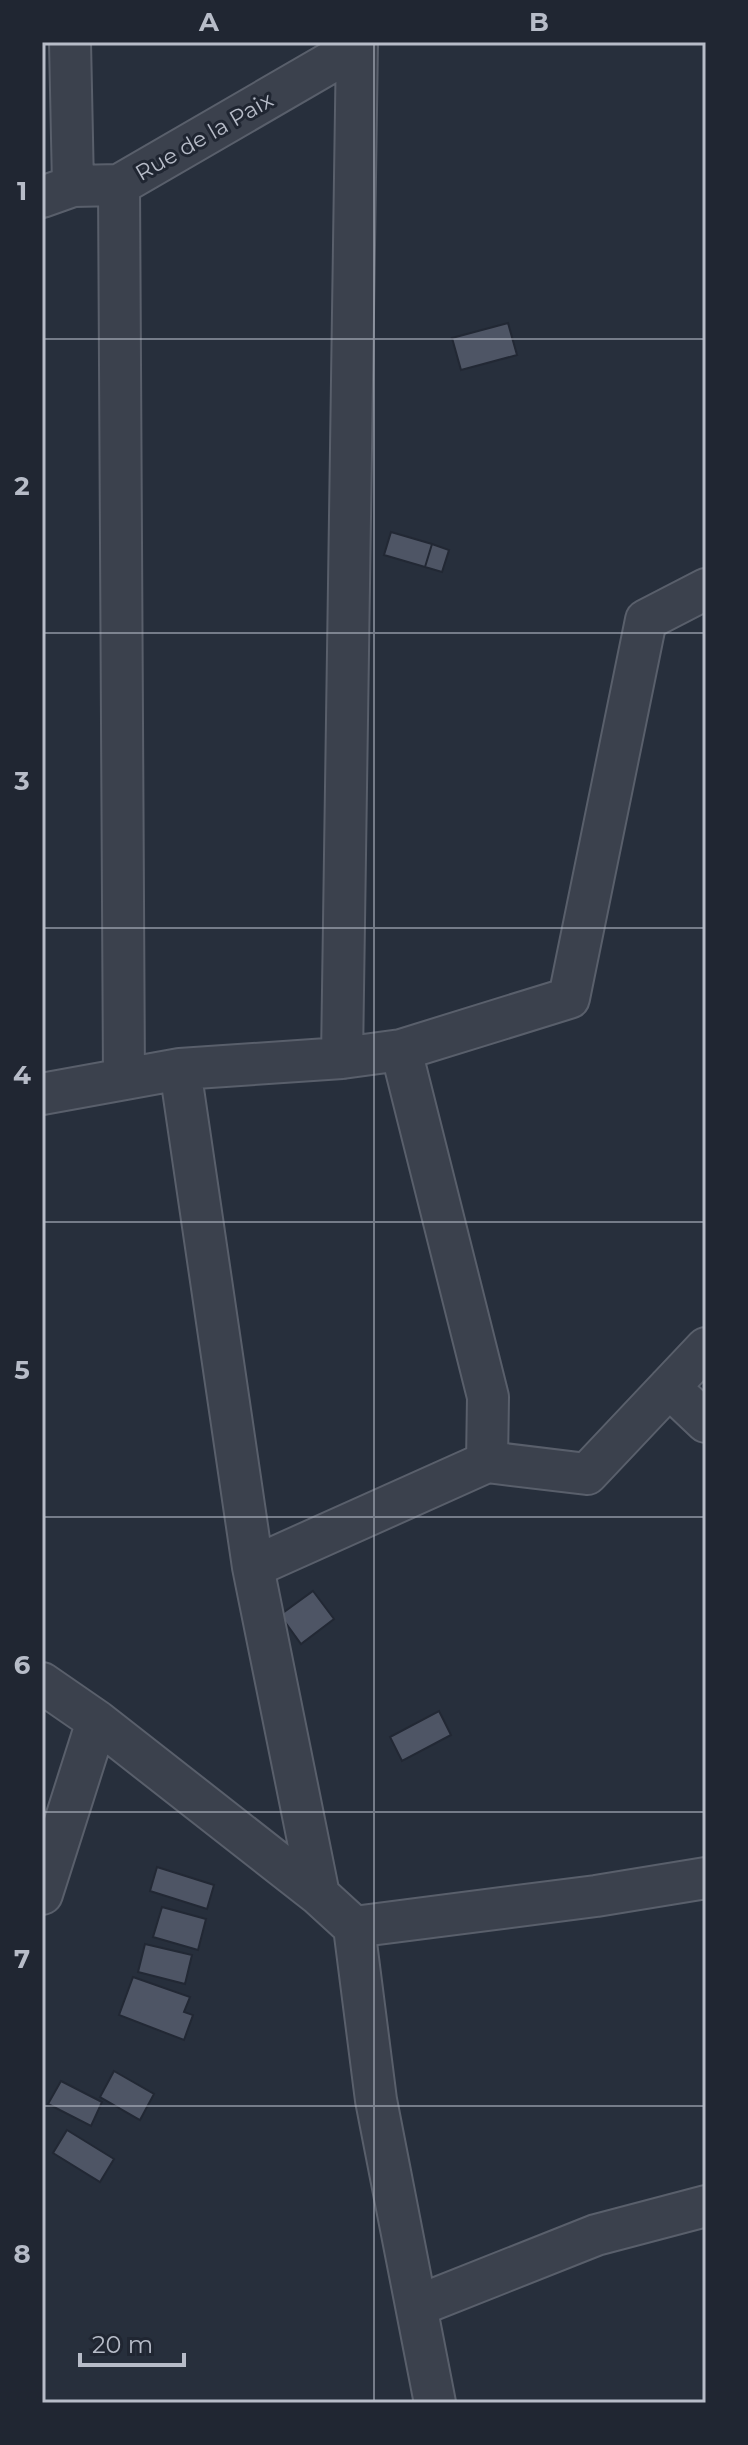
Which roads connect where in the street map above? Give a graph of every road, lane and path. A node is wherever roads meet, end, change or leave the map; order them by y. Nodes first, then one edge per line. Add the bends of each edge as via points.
1 (70, 42) edge
2 (357, 44) edge
3 (119, 185) junction
4 (58, 192) edge
5 (706, 589) edge
6 (401, 1050) junction
7 (342, 1058) junction
8 (180, 1069) junction
9 (124, 1079) junction
10 (42, 1094) edge
11 (706, 1348) edge
12 (669, 1387) junction
13 (706, 1422) edge
14 (487, 1462) junction
15 (253, 1567) junction
16 (42, 1683) edge
17 (97, 1721) junction
18 (706, 1878) edge
19 (42, 1894) edge
20 (319, 1895) junction
21 (354, 1927) junction
22 (706, 2206) edge
23 (417, 2306) junction
24 (435, 2403) edge

1 - 4 street
2 - 3 street, Rue de la Paix
2 - 7 street
3 - 4 street, Rue de la Paix
3 - 9 street
5 - 6 street via 646,620 569,998
6 - 7 street
6 - 14 street via 488,1397
7 - 8 street
8 - 9 street
8 - 15 street
9 - 10 street
11 - 12 street
12 - 13 street
12 - 14 street via 587,1474
14 - 15 street
15 - 20 street
16 - 17 street
17 - 19 street
17 - 20 street
18 - 21 street
20 - 21 street
21 - 23 street via 376,2100
22 - 23 street via 596,2235
23 - 24 street

